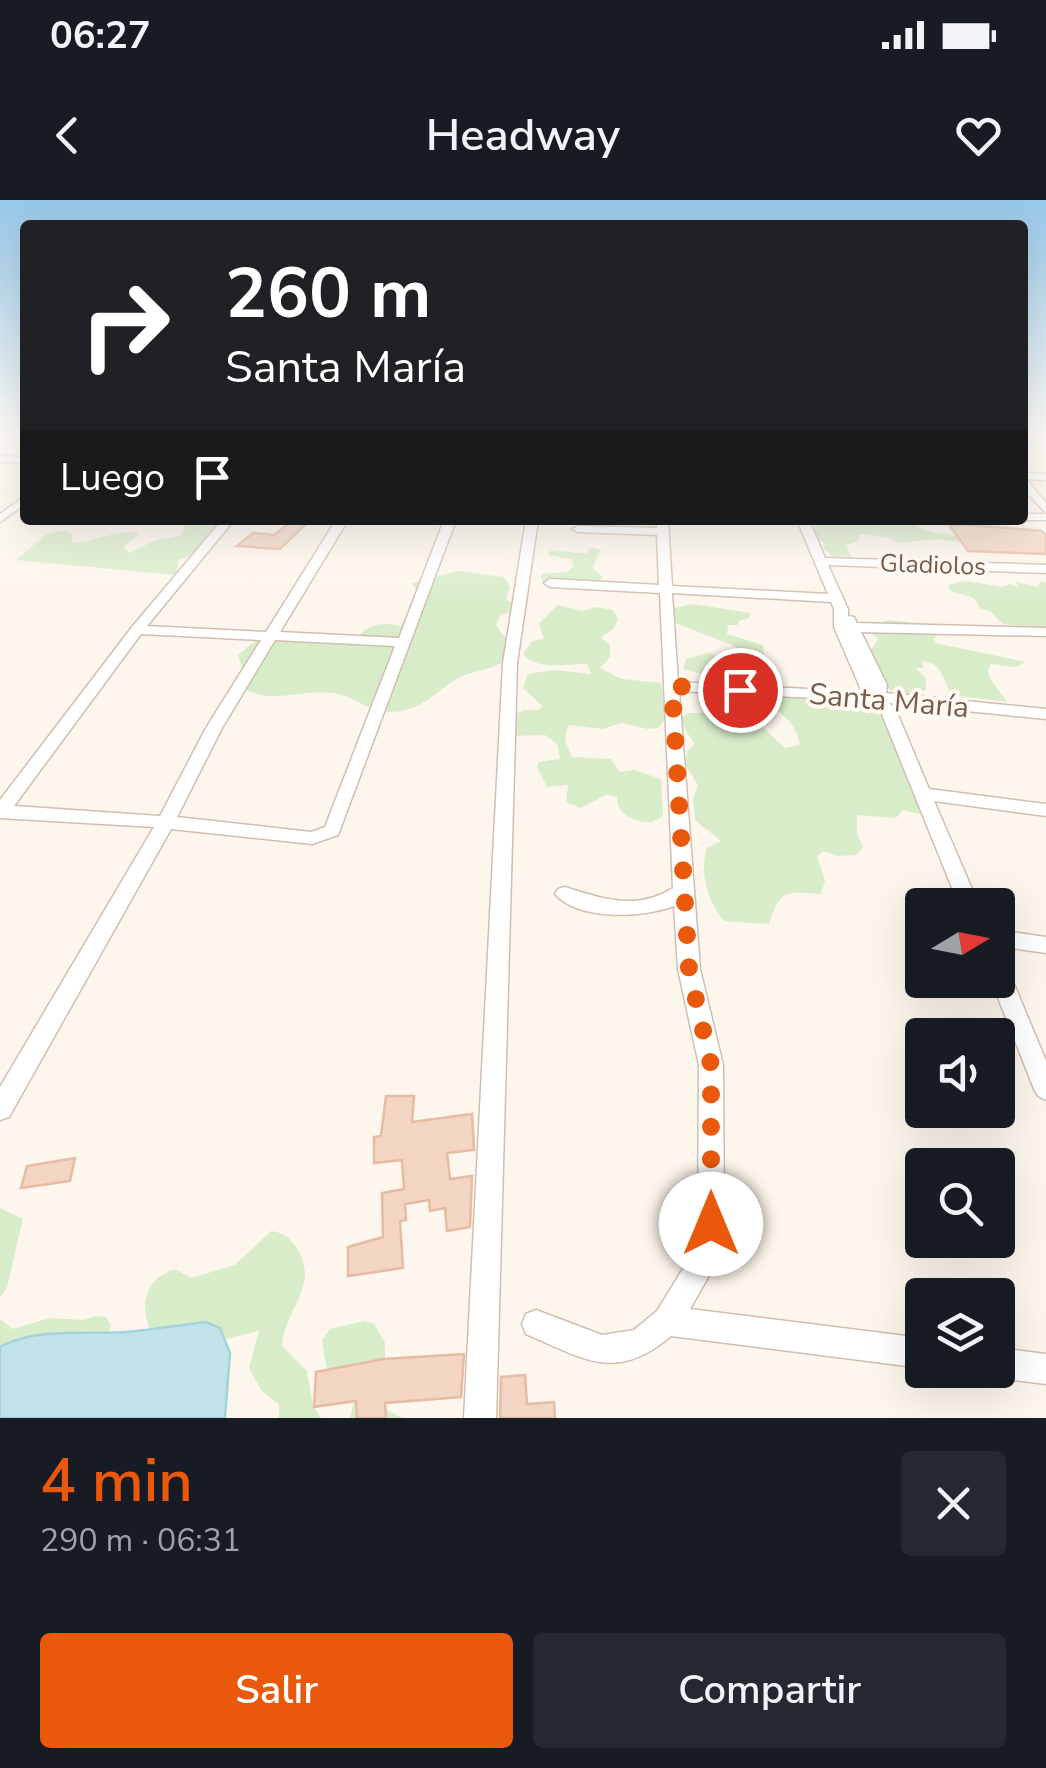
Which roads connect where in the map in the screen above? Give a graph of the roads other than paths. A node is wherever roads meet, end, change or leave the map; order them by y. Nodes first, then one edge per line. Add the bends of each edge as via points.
1 (1030, 491) edge
2 (20, 503) edge
3 (1046, 514) edge
4 (0, 518) edge
5 (224, 525) edge
6 (339, 525) edge
7 (448, 525) edge
8 (531, 525) edge
9 (805, 525) edge
10 (663, 526) edge
11 (578, 529) dead end
12 (820, 561) junction
13 (1046, 569) edge
14 (550, 584) dead end
15 (666, 591) junction
16 (838, 603) junction
17 (848, 627) junction
18 (137, 630) junction
19 (1046, 632) edge
20 (273, 634) junction
21 (404, 642) junction
22 (672, 686) junction
23 (878, 698) junction
24 (1046, 714) edge
25 (923, 794) junction
26 (1046, 810) edge
27 (0, 811) edge
28 (166, 822) junction
29 (962, 888) edge
30 (682, 891) junction
31 (565, 894) dead end
32 (1015, 940) edge
33 (1046, 945) edge
34 (1009, 998) edge
35 (1046, 1088) edge
36 (0, 1109) edge
37 (667, 1321) junction
38 (536, 1324) dead end
39 (905, 1351) edge
40 (1015, 1365) edge
41 (1046, 1369) edge
42 (480, 1418) edge

1 - 3 street
2 - 4 street
5 - 18 street
6 - 20 street
7 - 21 street
8 - 42 street via 509,681
9 - 12 street
10 - 11 street
10 - 15 street
12 - 13 street, Gladiolos
12 - 16 street
14 - 15 street
15 - 16 street
15 - 22 street
16 - 17 street
17 - 19 street
17 - 23 street via 866,687
18 - 20 street
18 - 27 street
20 - 21 street
20 - 28 street
21 - 28 street via 328,835
22 - 23 street, Santa María
22 - 30 street
23 - 24 street, Santa María
23 - 25 street
25 - 26 street
25 - 29 street
27 - 28 street
28 - 36 street
30 - 31 street via 654,908 630,910
30 - 37 street via 689,969 711,1065 711,1224 696,1274
32 - 33 street
34 - 35 street
37 - 38 street via 640,1343 602,1350
37 - 39 street
40 - 41 street

